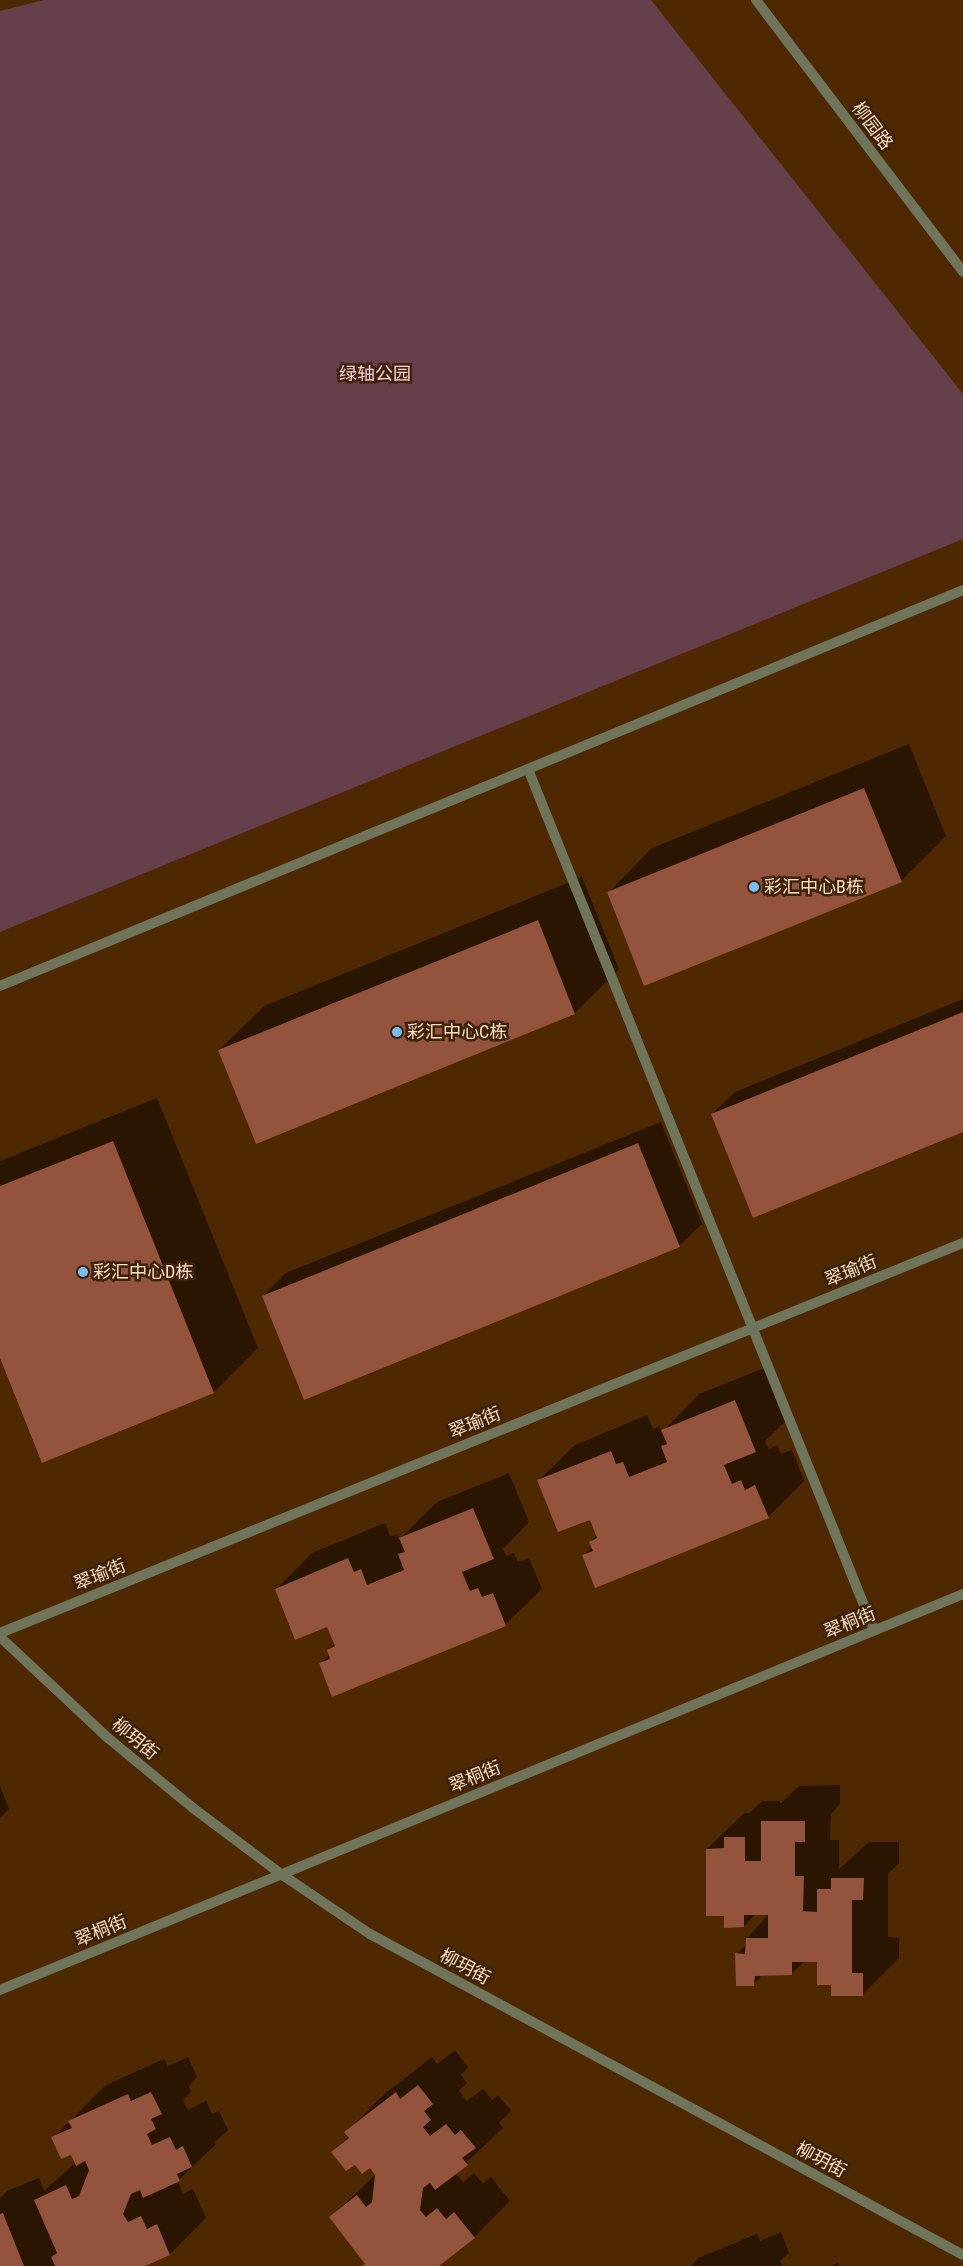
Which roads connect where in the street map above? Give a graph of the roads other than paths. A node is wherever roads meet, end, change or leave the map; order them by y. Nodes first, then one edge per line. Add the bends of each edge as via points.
1 (756, 0) edge
2 (963, 272) edge
3 (963, 590) edge
4 (528, 769) junction
5 (0, 986) edge
6 (963, 1243) edge
7 (753, 1328) junction
8 (963, 1594) edge
9 (874, 1630) junction
10 (0, 1635) edge
11 (281, 1874) junction
12 (0, 1990) edge
13 (963, 2255) edge

1 - 2 street, 柳园路
3 - 4 street
4 - 5 street
4 - 7 street
6 - 7 street, 翠瑜街
7 - 9 street
7 - 10 street, 翠瑜街
8 - 9 street, 翠桐街
9 - 11 street, 翠桐街
10 - 11 street, 柳玥街 via 108,1738 192,1808
11 - 12 street, 翠桐街
11 - 13 street, 柳玥街 via 370,1934

